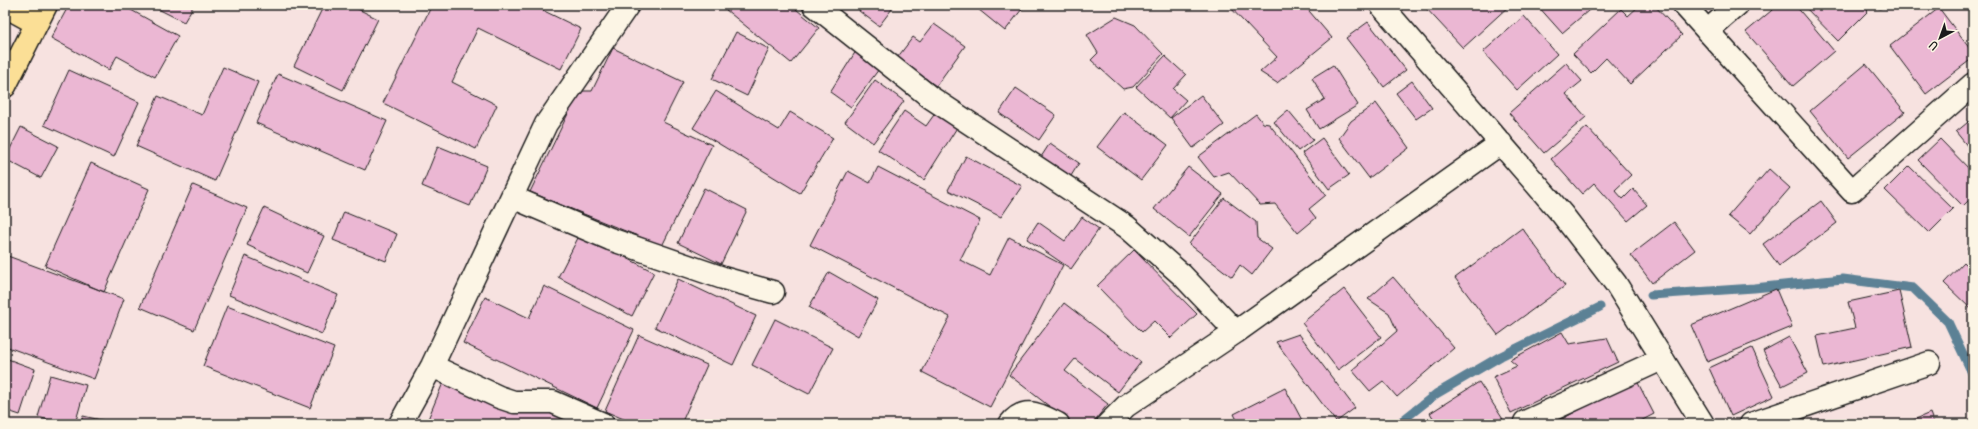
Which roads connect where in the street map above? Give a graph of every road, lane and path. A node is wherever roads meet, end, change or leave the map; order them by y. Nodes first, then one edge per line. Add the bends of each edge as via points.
1 (628, 5) edge
2 (814, 5) edge
3 (1684, 5) edge
4 (1737, 5) edge
5 (5, 6) edge
6 (1384, 6) edge
7 (41, 14) edge
8 (1707, 31) junction
9 (1973, 84) edge
10 (5, 86) edge
11 (1501, 143) junction
12 (512, 197) junction
13 (773, 292) dead end
14 (1236, 332) junction
15 (1662, 359) junction
16 (1929, 363) dead end
17 (432, 366) junction
18 (1525, 422) dead end
19 (400, 424) edge
20 (603, 424) edge
21 (1010, 424) edge
22 (1058, 424) edge
23 (1108, 424) edge
24 (1703, 424) edge
25 (1751, 424) edge

1 - 12 street via 546,124
2 - 14 street via 930,97 1127,228 1182,275
3 - 8 street
4 - 8 street
5 - 7 main road
6 - 11 street
7 - 10 main road
8 - 9 street via 1852,191
11 - 14 street
11 - 15 street via 1562,214 1611,278
12 - 13 street via 610,239 723,278
12 - 17 street
14 - 23 street via 1126,406
15 - 18 street
15 - 24 street
16 - 25 street
17 - 19 street
17 - 20 street via 499,397 514,402 553,402
21 - 22 street via 1016,417 1031,413

